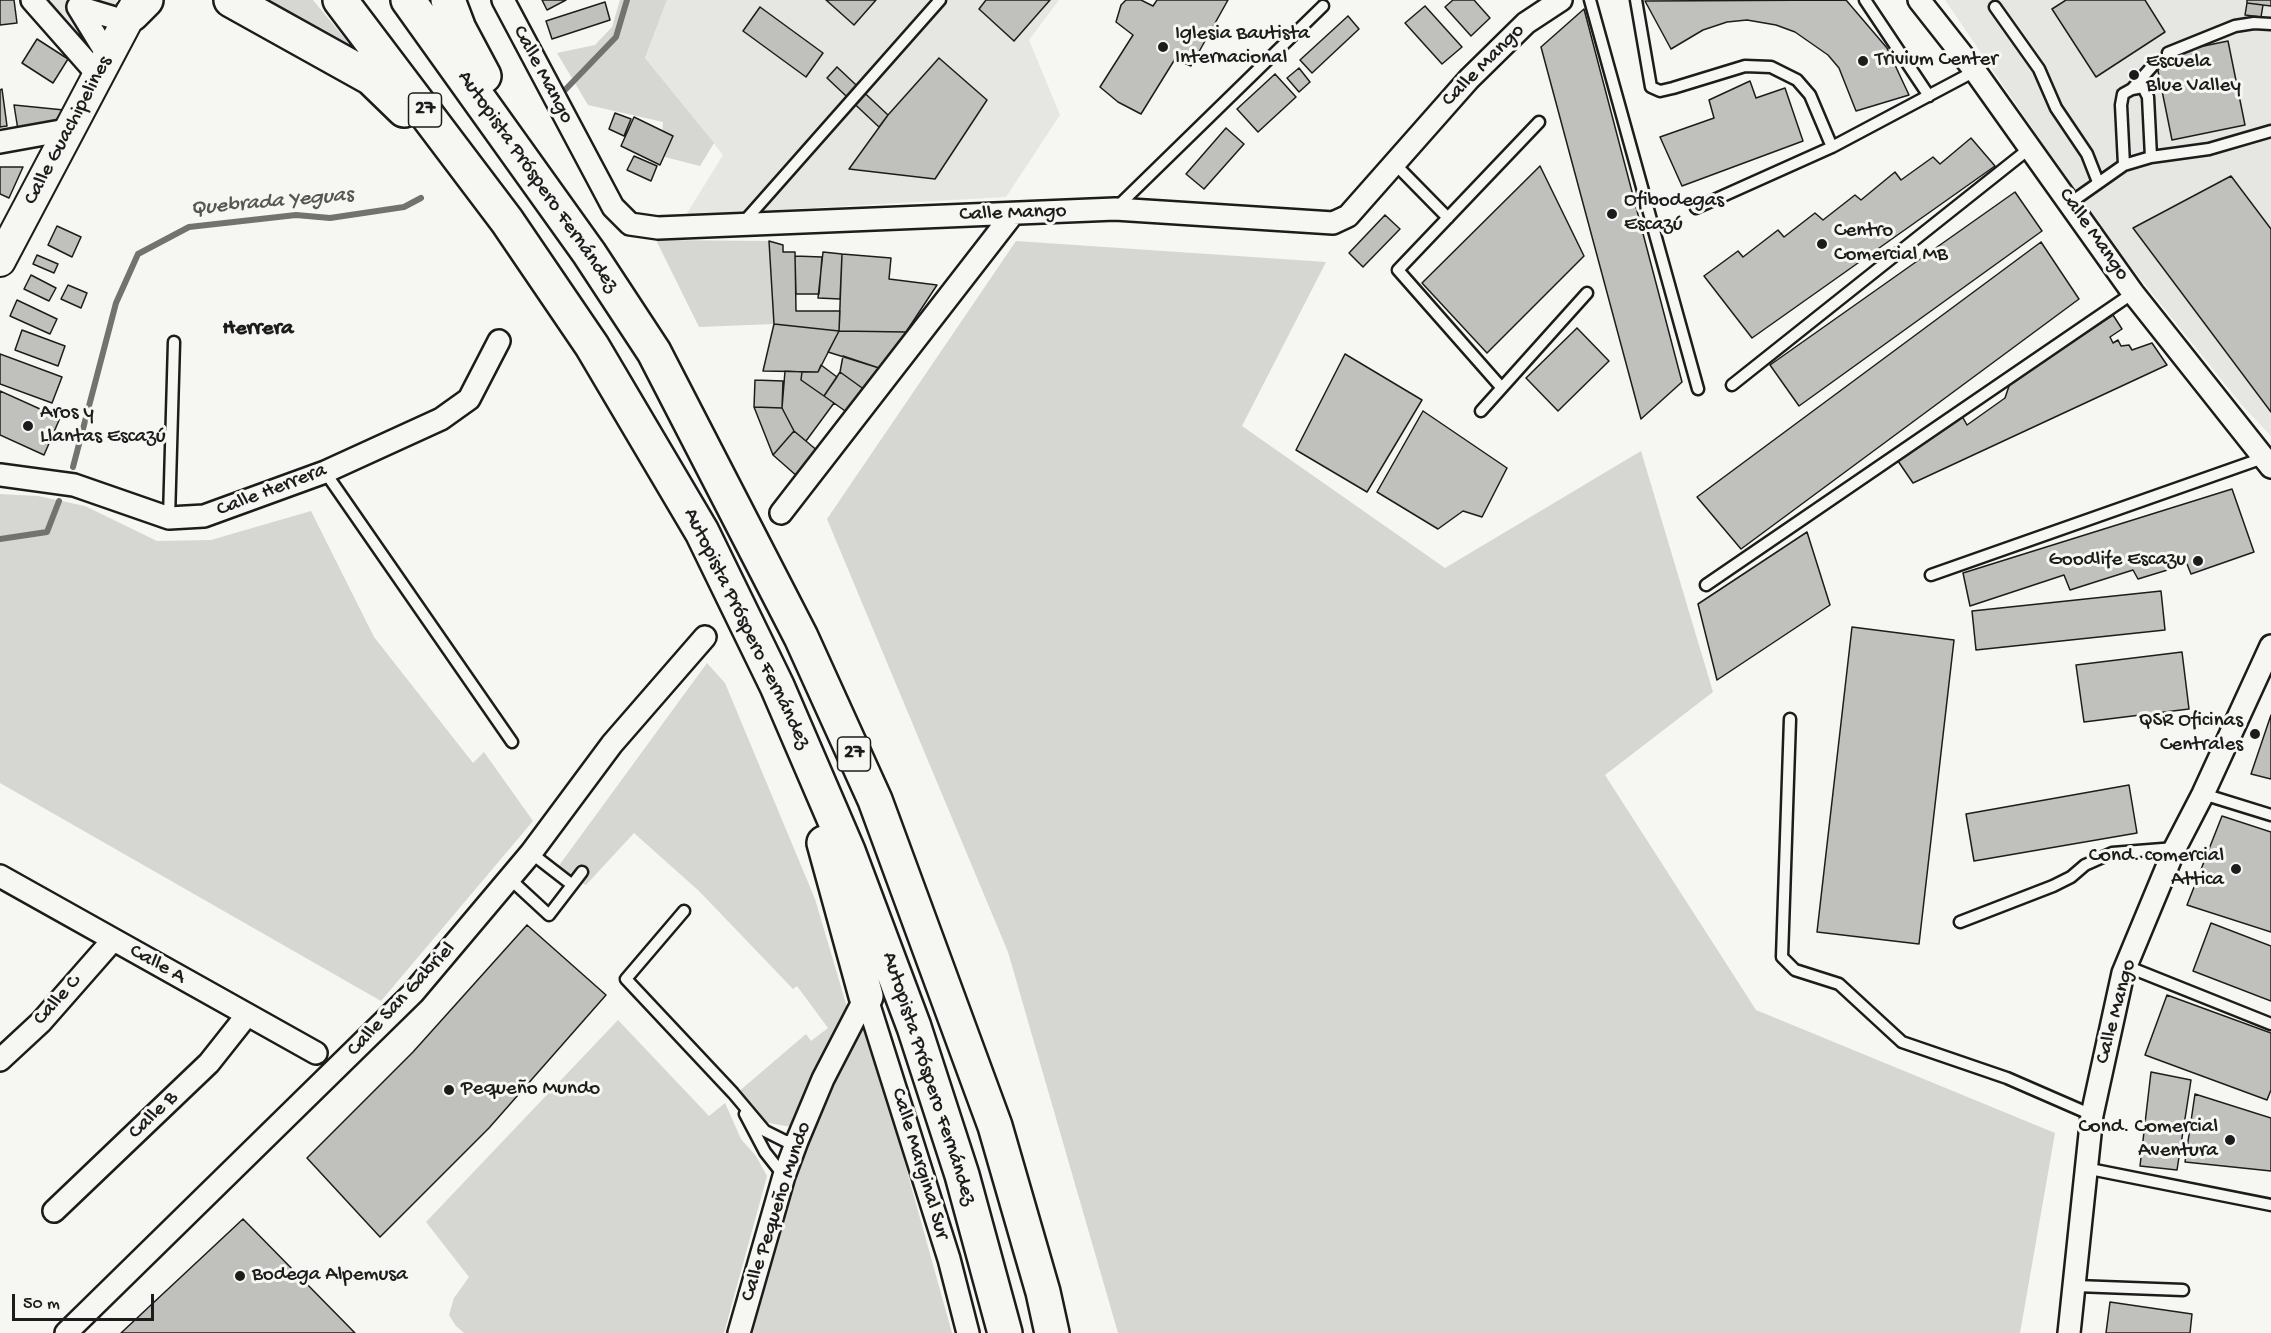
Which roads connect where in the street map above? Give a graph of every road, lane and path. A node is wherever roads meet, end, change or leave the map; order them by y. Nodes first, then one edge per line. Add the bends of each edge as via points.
1 (32, 0) edge
2 (231, 0) edge
3 (340, 0) edge
4 (408, 0) edge
5 (448, 0) edge
6 (503, 0) edge
7 (940, 0) edge
8 (1561, 0) edge
9 (1590, 0) edge
10 (1636, 0) edge
11 (1864, 0) edge
12 (1919, 0) edge
13 (1323, 6) dead end
14 (1995, 7) dead end
15 (136, 9) edge
16 (2271, 24) edge
17 (2168, 53) dead end
18 (2156, 62) dead end
19 (103, 66) junction
20 (1975, 72) junction
21 (2132, 89) junction
22 (1929, 96) junction
23 (1539, 122) dead end
24 (72, 129) junction
25 (2271, 131) edge
26 (0, 142) edge
27 (1832, 147) junction
28 (2030, 148) junction
29 (2151, 157) junction
30 (1394, 163) junction
31 (2124, 165) junction
32 (2098, 182) junction
33 (2070, 203) junction
34 (1696, 208) dead end
35 (1115, 209) junction
36 (1012, 214) junction
37 (563, 216) junction
38 (1448, 218) junction
39 (507, 221) junction
40 (741, 225) junction
41 (0, 261) edge
42 (1587, 293) dead end
43 (2133, 293) junction
44 (499, 341) dead end
45 (174, 342) dead end
46 (1732, 385) dead end
47 (1501, 387) junction
48 (1698, 389) dead end
49 (1481, 411) dead end
50 (2268, 462) edge
51 (324, 472) junction
52 (0, 476) edge
53 (781, 513) dead end
54 (169, 518) junction
55 (1931, 575) dead end
56 (1706, 585) dead end
57 (705, 637) dead end
58 (2271, 646) edge
59 (777, 686) junction
60 (1790, 719) dead end
61 (512, 742) dead end
62 (2203, 794) junction
63 (2271, 815) edge
64 (2175, 848) junction
65 (531, 853) junction
66 (582, 872) dead end
67 (0, 876) edge
68 (510, 879) junction
69 (571, 884) junction
70 (684, 911) dead end
71 (1960, 922) dead end
72 (112, 940) junction
73 (2126, 966) junction
74 (866, 996) junction
75 (247, 1015) junction
76 (2271, 1024) edge
77 (315, 1053) dead end
78 (0, 1060) edge
79 (733, 1093) junction
80 (2092, 1115) junction
81 (798, 1141) junction
82 (2085, 1168) junction
83 (784, 1176) junction
84 (2271, 1204) edge
85 (54, 1211) dead end
86 (2076, 1286) junction
87 (2183, 1290) dead end
88 (66, 1333) edge
89 (739, 1333) edge
90 (968, 1333) edge
91 (1005, 1333) edge
92 (1052, 1333) edge
93 (2069, 1333) edge

1 - 19 street via 53,25
2 - 39 highway via 371,78
3 - 39 highway, Autopista Próspero Fernández / 27
4 - 37 highway, Autopista Próspero Fernández / 27
5 - 37 highway via 464,40
6 - 40 street, Calle Mango via 613,207 630,224 658,228
7 - 40 lane
8 - 30 street, Calle Mango via 1526,23 1469,79
9 - 48 lane
10 - 27 lane via 1651,87 1673,88 1745,66 1771,67 1797,80 1810,95
11 - 22 lane
12 - 20 street, Calle Mango
13 - 35 lane
14 - 32 lane via 2039,69 2056,108 2087,154
15 - 19 street, Calle Guachipelines
15 - 19 street via 78,7
16 - 17 lane via 2235,27
18 - 21 lane
19 - 24 street, Calle Guachipelines
20 - 22 lane
20 - 28 street, Calle Mango
21 - 29 lane via 2143,87 2148,97
21 - 31 lane via 2123,94 2121,105
22 - 27 lane
23 - 38 lane
24 - 26 street
24 - 41 street, Calle Guachipelines
25 - 29 lane via 2209,149
27 - 34 lane
28 - 33 street, Calle Mango
28 - 46 lane
29 - 31 lane
30 - 35 street, Calle Mango via 1348,216 1333,223
30 - 38 lane
31 - 32 lane
32 - 33 lane
33 - 43 street, Calle Mango
35 - 36 street, Calle Mango
36 - 40 street, Calle Mango
36 - 53 street
37 - 92 highway, Autopista Próspero Fernández / 27 via 659,362 801,637 875,800 995,1126
38 - 47 lane via 1398,270
39 - 59 highway, Autopista Próspero Fernández / 27 via 592,346 696,521
42 - 47 lane
43 - 50 street, Calle Mango
43 - 56 lane
44 - 51 street, Calle Herrera via 469,399 441,419
45 - 54 lane
47 - 49 lane
50 - 55 lane
51 - 54 street, Calle Herrera via 204,516
51 - 61 lane
52 - 54 street, Calle Herrera via 74,485
57 - 65 street, Calle San Gabriel via 612,744
58 - 62 street, Calle Mango
59 - 74 highway
59 - 91 highway, Autopista Próspero Fernández / 27 via 848,851 914,1027 962,1175
60 - 80 lane via 1782,957 1795,970 1839,984 1902,1042 2007,1078
62 - 63 lane
62 - 64 street, Calle Mango
64 - 71 lane via 2112,853 2053,886
64 - 73 street, Calle Mango
65 - 68 street, Calle San Gabriel
65 - 69 lane
66 - 69 lane
67 - 72 street, Calle A
68 - 69 lane via 549,915
68 - 88 street, Calle San Gabriel via 413,993
70 - 79 lane via 626,980
72 - 75 street, Calle A
72 - 78 street, Calle C via 41,1022
73 - 76 lane
73 - 80 street, Calle Mango
74 - 81 street, Calle Pequeño Mundo via 823,1079
74 - 90 street, Calle Marginal Sur via 949,1259
75 - 77 street, Calle A
75 - 85 street, Calle B via 209,1063
79 - 81 lane via 765,1131 785,1141
79 - 83 lane via 765,1152
80 - 82 street, Calle Mango
81 - 83 street, Calle Pequeño Mundo
82 - 84 lane
82 - 86 street, Calle Mango
83 - 89 street, Calle Pequeño Mundo
86 - 87 lane
86 - 93 street, Calle Mango

